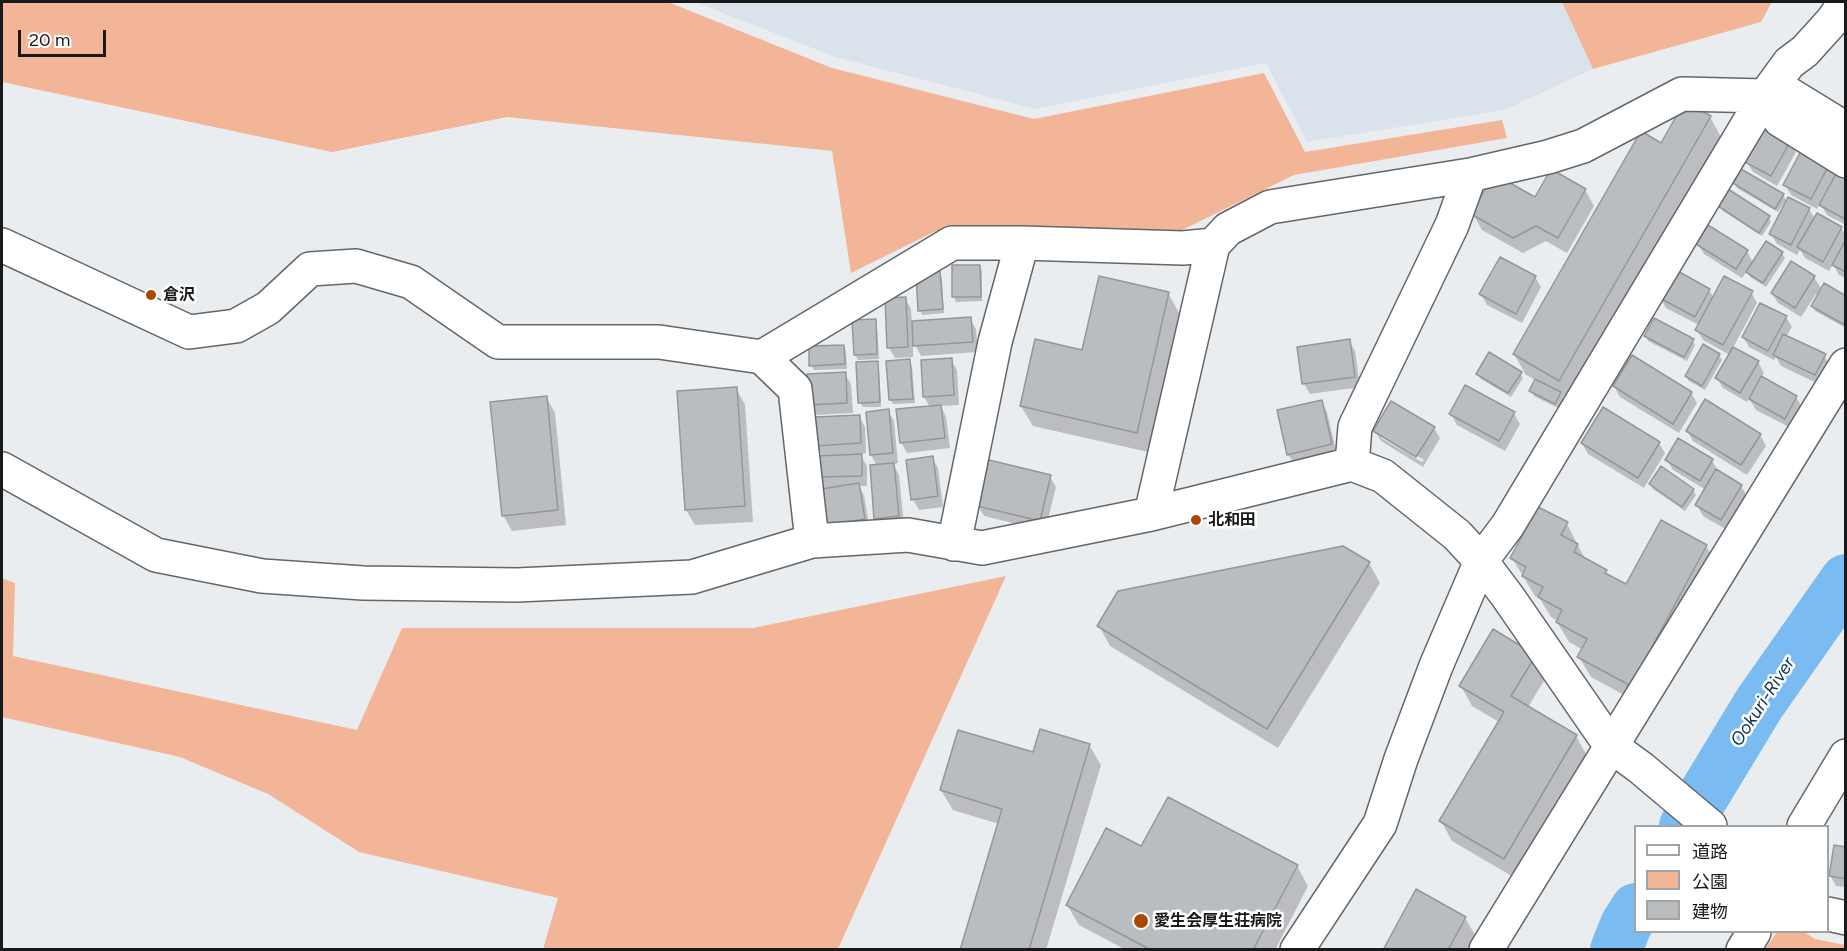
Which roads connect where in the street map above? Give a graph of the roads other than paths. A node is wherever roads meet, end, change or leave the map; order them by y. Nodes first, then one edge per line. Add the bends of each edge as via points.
1 (1845, 2) edge
2 (1765, 96) junction
3 (1845, 129) edge
4 (1845, 161) edge
5 (1470, 175) junction
6 (1022, 243) junction
7 (2, 245) edge
8 (1213, 245) junction
9 (762, 357) junction
10 (1845, 365) edge
11 (1352, 464) junction
12 (2, 469) edge
13 (1151, 514) junction
14 (812, 541) junction
15 (954, 544) junction
16 (1481, 561) junction
17 (1611, 746) junction
18 (1845, 756) edge
19 (1709, 825) edge
20 (1805, 825) edge
21 (1829, 914) edge
22 (1845, 918) edge
23 (1753, 933) edge
24 (1297, 950) edge
25 (1485, 950) edge
26 (1743, 950) edge

1 - 2 street via 1805,51 1789,63
2 - 3 street via 1789,94
2 - 4 street via 1780,120
2 - 5 street via 1682,94 1583,146
2 - 16 street via 1508,525
5 - 8 street via 1270,207 1228,229
5 - 11 street via 1452,225 1355,427
6 - 8 street via 1183,248
6 - 9 street via 952,243
6 - 15 street via 995,342
7 - 9 street via 189,332 236,326 268,308 310,269 356,267 411,282 498,342 659,342
8 - 13 street
9 - 14 street via 795,389
10 - 17 street
11 - 13 street
11 - 16 street via 1383,476 1457,535
12 - 14 street via 156,555 262,576 363,583 518,585 692,578
13 - 15 street via 982,549
14 - 15 street via 908,535
16 - 17 street
16 - 24 street via 1436,666 1380,824
17 - 19 street
17 - 25 street
18 - 20 street
21 - 22 street
23 - 26 street

